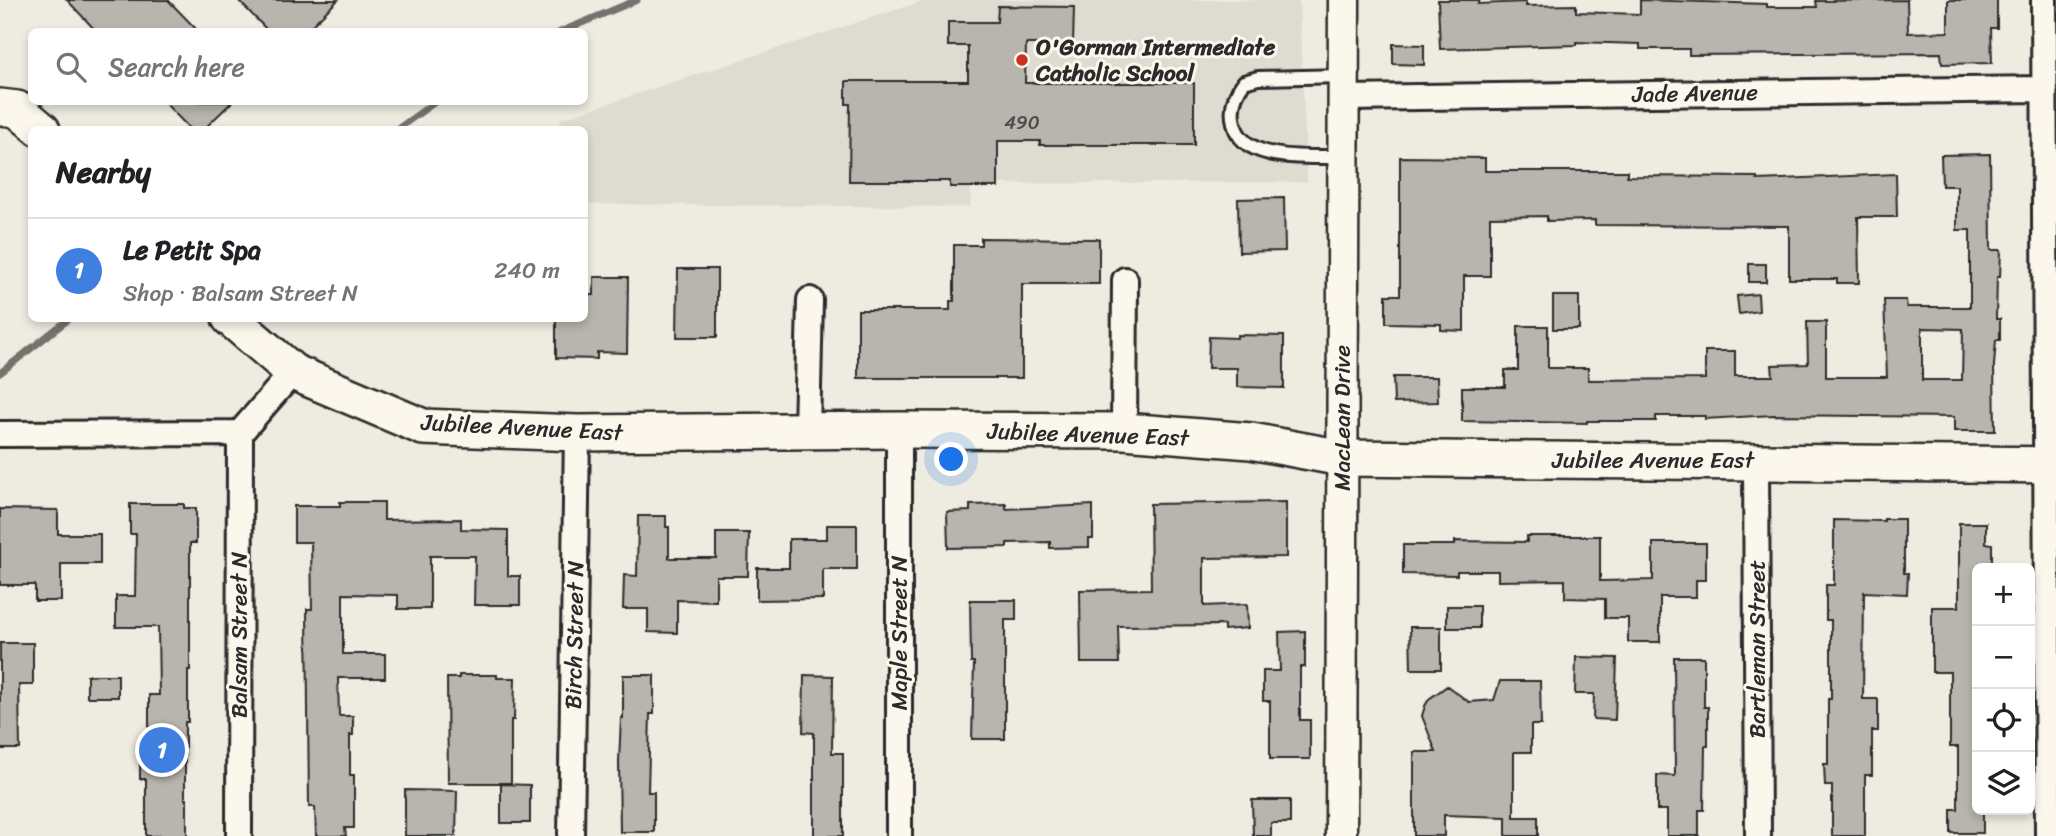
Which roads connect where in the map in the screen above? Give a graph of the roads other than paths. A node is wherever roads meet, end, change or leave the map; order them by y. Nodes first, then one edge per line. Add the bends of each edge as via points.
1 (1343, 0) edge
2 (2044, 0) edge
3 (1344, 87) junction
4 (2051, 89) edge
5 (0, 107) edge
6 (37, 126) edge
7 (1344, 157) junction
8 (1125, 280) dead end
9 (810, 300) dead end
10 (235, 322) edge
11 (293, 372) junction
12 (899, 430) junction
13 (807, 431) junction
14 (1124, 432) junction
15 (240, 433) junction
16 (577, 433) junction
17 (0, 434) edge
18 (1342, 458) junction
19 (1756, 461) junction
20 (2051, 465) edge
21 (239, 836) edge
22 (571, 836) edge
23 (899, 836) edge
24 (1341, 836) edge
25 (1758, 836) edge
26 (2048, 836) edge

1 - 3 street, MacLean Drive
2 - 4 street
3 - 4 street, Jade Avenue
3 - 7 street, MacLean Drive
3 - 7 lane via 1258,78 1244,82 1234,102 1233,120 1237,135 1256,149
4 - 20 street
5 - 6 main road via 17,109
7 - 18 street, MacLean Drive
8 - 14 street
9 - 13 street
10 - 11 main road, Jubilee Avenue East
11 - 15 street
11 - 16 main road, Jubilee Avenue East via 422,427
12 - 13 main road, Jubilee Avenue East
12 - 14 main road, Jubilee Avenue East
12 - 23 street, Maple Street N
13 - 16 main road, Jubilee Avenue East
14 - 18 main road, Jubilee Avenue East via 1251,441
15 - 17 street
15 - 21 street, Balsam Street N
16 - 22 street, Birch Street N
18 - 19 main road, Jubilee Avenue East
18 - 24 street, MacLean Drive
19 - 20 main road, Jubilee Avenue East
19 - 25 street, Bartleman Street
20 - 26 street

